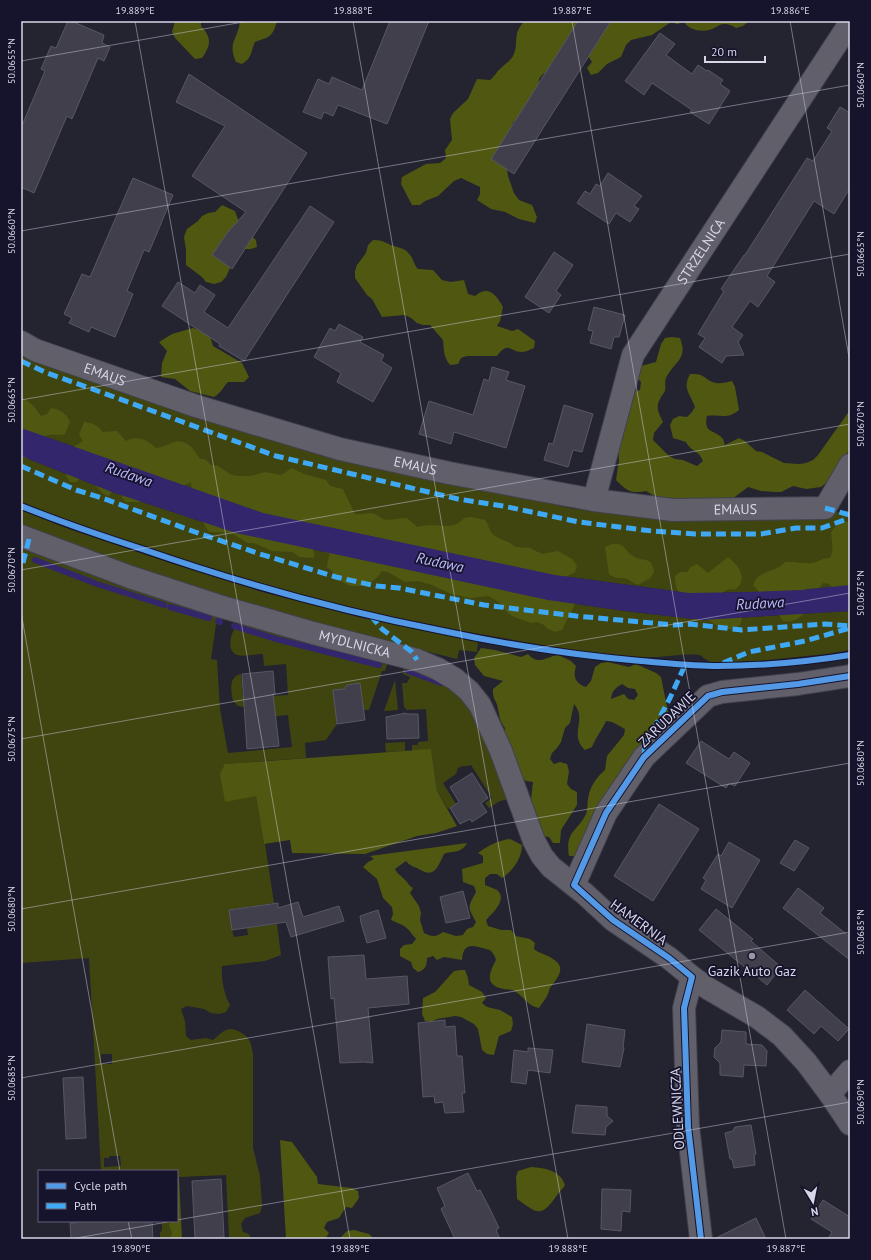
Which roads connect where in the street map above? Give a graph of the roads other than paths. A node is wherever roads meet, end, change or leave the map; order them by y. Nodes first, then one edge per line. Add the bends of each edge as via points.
1 (850, 23) edge
2 (21, 342) edge
3 (850, 465) edge
4 (594, 500) junction
5 (21, 536) edge
6 (850, 676) edge
7 (574, 885) junction
8 (692, 977) junction
9 (850, 1071) edge
10 (830, 1094) junction
11 (850, 1124) edge
12 (701, 1239) edge

1 - 4 street, STRZELNICA via 633,355
2 - 4 street, EMAUS via 35,350 196,406 340,449 449,473
3 - 4 street, EMAUS via 825,508 673,510
5 - 7 street, MYDLNICKA via 111,570 219,606 438,668 469,691 480,706 501,751 542,856 551,867
6 - 7 street, ZARUDAWIE via 722,692 708,696 644,757 606,813
7 - 8 street, HAMERNIA via 613,920
8 - 10 street, HAMERNIA via 757,1017 782,1036
8 - 12 street, ODLEWNICZA via 684,1008 688,1126
9 - 10 street
10 - 11 street, HAMERNIA

